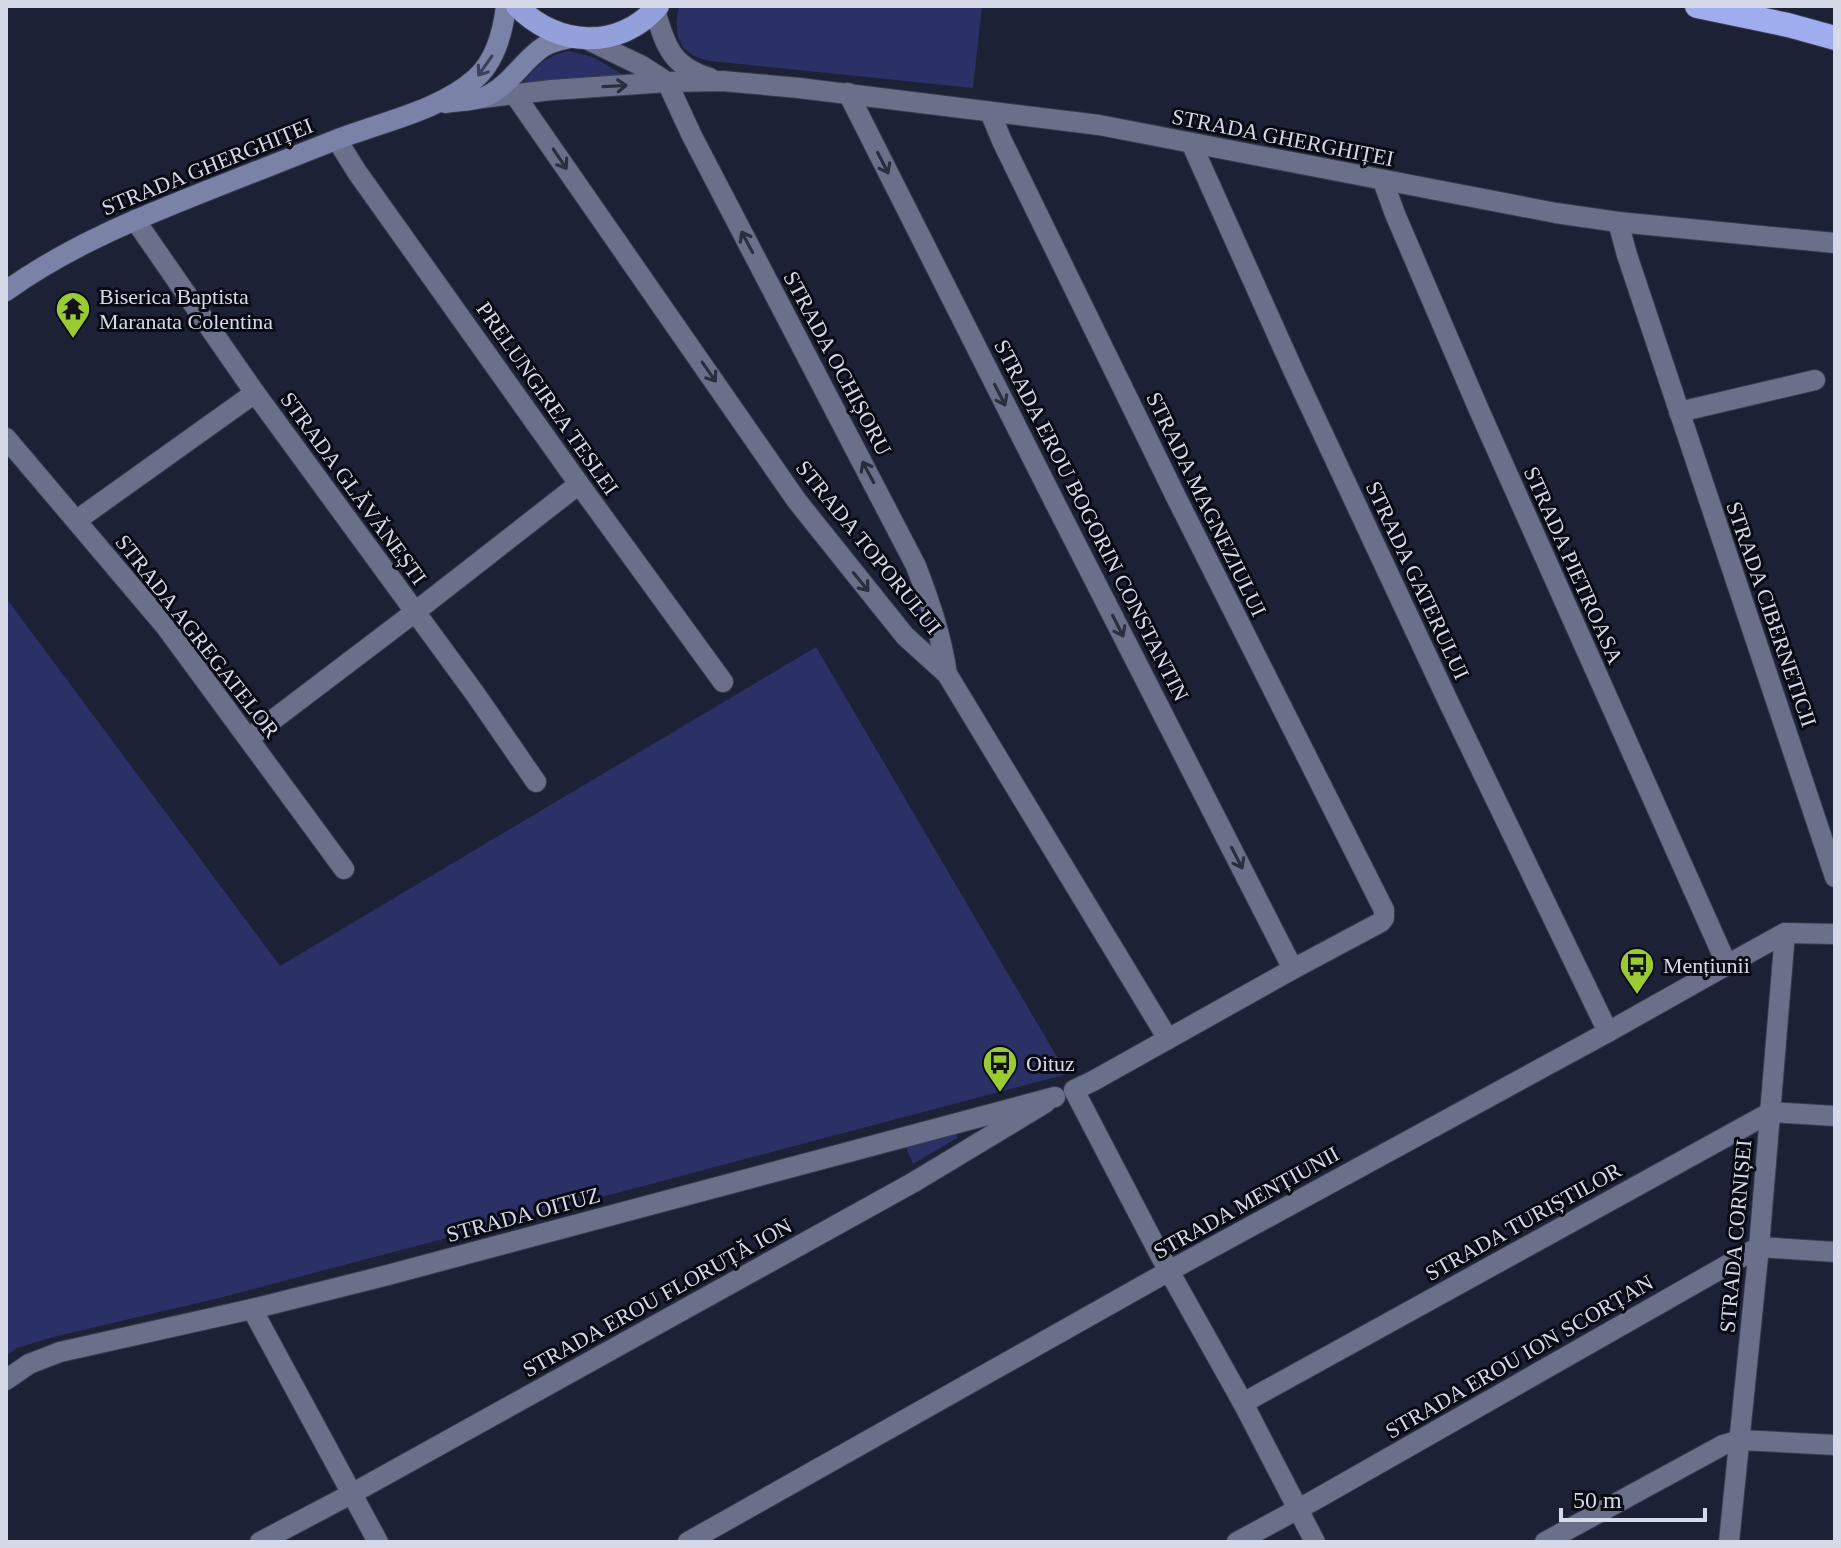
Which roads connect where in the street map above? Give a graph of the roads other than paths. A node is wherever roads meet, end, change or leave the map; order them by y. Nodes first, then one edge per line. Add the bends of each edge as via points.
1 (506, 6) edge
2 (517, 6) edge
3 (1697, 6) edge
4 (657, 8) edge
5 (579, 38) junction
6 (1835, 38) edge
7 (722, 81) junction
8 (667, 82) junction
9 (848, 93) junction
10 (515, 95) junction
11 (482, 98) junction
12 (434, 105) junction
13 (990, 112) junction
14 (337, 140) junction
15 (1192, 145) junction
16 (1383, 181) junction
17 (135, 220) junction
18 (1618, 222) junction
19 (1835, 243) edge
20 (6, 291) edge
21 (1815, 380) dead end
22 (255, 393) junction
23 (1679, 412) junction
24 (6, 438) edge
25 (579, 484) junction
26 (77, 520) junction
27 (415, 612) junction
28 (947, 674) junction
29 (723, 682) dead end
30 (249, 738) junction
31 (536, 782) dead end
32 (344, 869) dead end
33 (1835, 877) edge
34 (1785, 933) junction
35 (1835, 934) edge
36 (1727, 965) junction
37 (1293, 969) junction
38 (1608, 1032) junction
39 (1168, 1039) junction
40 (1065, 1093) junction
41 (1771, 1112) junction
42 (1835, 1116) edge
43 (1759, 1247) junction
44 (1835, 1252) edge
45 (1169, 1271) junction
46 (252, 1309) junction
47 (6, 1380) edge
48 (1243, 1403) junction
49 (1740, 1440) junction
50 (1835, 1445) edge
51 (353, 1493) junction
52 (1297, 1509) junction
53 (260, 1542) edge
54 (378, 1542) edge
55 (688, 1542) edge
56 (1237, 1542) edge
57 (1315, 1542) edge
58 (1545, 1542) edge
59 (1729, 1542) edge

1 -> 12 main road, STRADA GHERGHIȚEI via 499,39 479,76
2 - 5 highway via 553,32
3 - 6 highway
4 - 5 highway via 624,32
4 - 7 street, STRADA GHERGHIȚEI via 664,41 678,62
5 - 8 street
5 - 11 main road, STRADA GHERGHIȚEI via 539,50 502,87
7 - 8 street, STRADA GHERGHIȚEI
7 - 9 street, STRADA GHERGHIȚEI
10 -> 8 street, STRADA GHERGHIȚEI
28 -> 8 street, STRADA OCHIȘORU via 939,630 916,566
9 - 13 street, STRADA GHERGHIȚEI
9 -> 37 street, STRADA EROU BOGORIN CONSTANTIN
10 - 11 street, STRADA GHERGHIȚEI
10 -> 28 street, STRADA TOPORULUI via 797,501 905,636
11 - 12 main road, STRADA GHERGHIȚEI
12 - 14 main road, STRADA GHERGHIȚEI
13 - 15 street, STRADA GHERGHIȚEI via 1099,125
13 - 37 street, STRADA MAGNEZIULUI via 1384,910 1381,922
14 - 17 main road, STRADA GHERGHIȚEI
14 - 25 street, PRELUNGIREA TESLEI
15 - 16 street, STRADA GHERGHIȚEI
15 - 38 street, STRADA GATERULUI via 1449,703
16 - 18 street, STRADA GHERGHIȚEI
16 - 36 street, STRADA PIETROASA via 1479,410
17 - 20 main road, STRADA GHERGHIȚEI via 56,258
17 - 22 street, STRADA GLĂVĂNEȘTI
18 - 19 street, STRADA GHERGHIȚEI
18 - 23 street, STRADA CIBERNETICII
21 - 23 street
22 - 26 street
22 - 27 street, STRADA GLĂVĂNEȘTI
23 - 33 street, STRADA CIBERNETICII
24 - 26 street, STRADA AGREGATELOR
25 - 27 street
25 - 29 street, PRELUNGIREA TESLEI
26 - 30 street, STRADA AGREGATELOR
27 - 30 street
27 - 31 street, STRADA GLĂVĂNEȘTI
28 - 39 street, STRADA TOPORULUI
30 - 32 street, STRADA AGREGATELOR
34 - 35 street
34 - 36 street, STRADA MENȚIUNII
34 - 41 street, STRADA CORNIȘEI
36 - 38 street, STRADA MENȚIUNII
37 - 39 street
38 - 45 street, STRADA MENȚIUNII
39 - 40 street
40 - 45 street
40 - 46 street, STRADA OITUZ
40 - 51 street, STRADA EROU FLORUȚĂ ION
41 - 42 street
41 - 43 street, STRADA CORNIȘEI
41 - 48 street, STRADA TURIȘTILOR
43 - 44 street
43 - 49 street, STRADA CORNIȘEI
43 - 52 street, STRADA EROU ION SCORȚAN
45 - 48 street
45 - 55 street, STRADA MENȚIUNII
46 - 47 street, STRADA OITUZ via 60,1352
46 - 51 street
48 - 52 street
49 - 50 street
49 - 58 street via 1714,1449
49 - 59 street, STRADA CORNIȘEI
51 - 53 street, STRADA EROU FLORUȚĂ ION
51 - 54 street
52 - 56 street, STRADA EROU ION SCORȚAN
52 - 57 street

